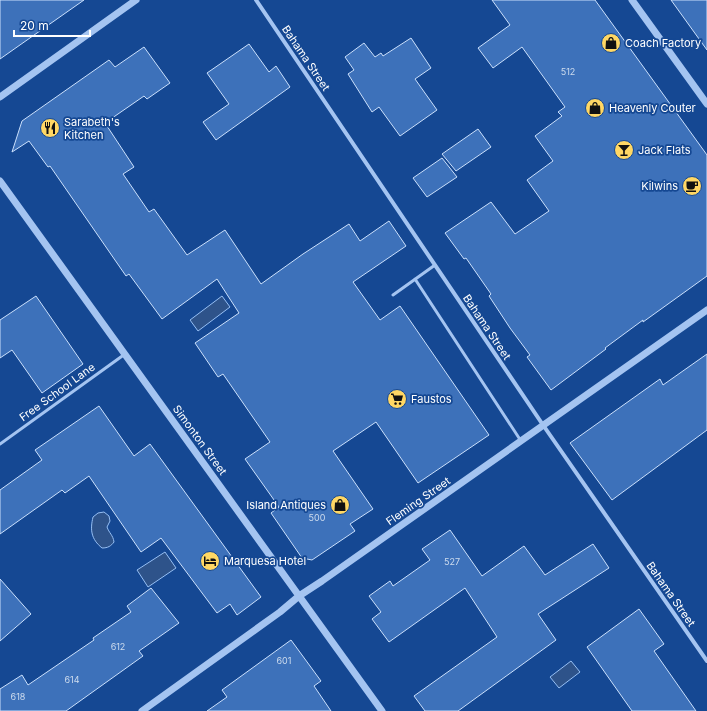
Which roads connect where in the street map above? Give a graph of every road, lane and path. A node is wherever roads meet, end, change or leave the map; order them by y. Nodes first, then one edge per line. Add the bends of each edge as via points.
1 (136, 0) edge
2 (256, 0) edge
3 (632, 0) edge
4 (0, 97) edge
5 (707, 104) edge
6 (0, 181) edge
7 (435, 266) junction
8 (415, 279) junction
9 (393, 295) dead end
10 (707, 310) edge
11 (125, 354) junction
12 (543, 425) junction
13 (522, 441) junction
14 (0, 444) edge
15 (299, 596) junction
16 (707, 661) edge
17 (142, 711) edge
18 (382, 711) edge

1 - 4 street
2 - 7 street, Bahama Street
3 - 5 street
6 - 11 street, Simonton Street
7 - 8 lane
7 - 12 street, Bahama Street
8 - 9 lane
8 - 13 lane
10 - 12 street, Fleming Street
11 - 14 lane, Free School Lane
11 - 15 street, Simonton Street
12 - 13 street, Fleming Street
12 - 16 street, Bahama Street
13 - 15 street, Fleming Street
15 - 17 street, Fleming Street
15 - 18 street, Simonton Street

